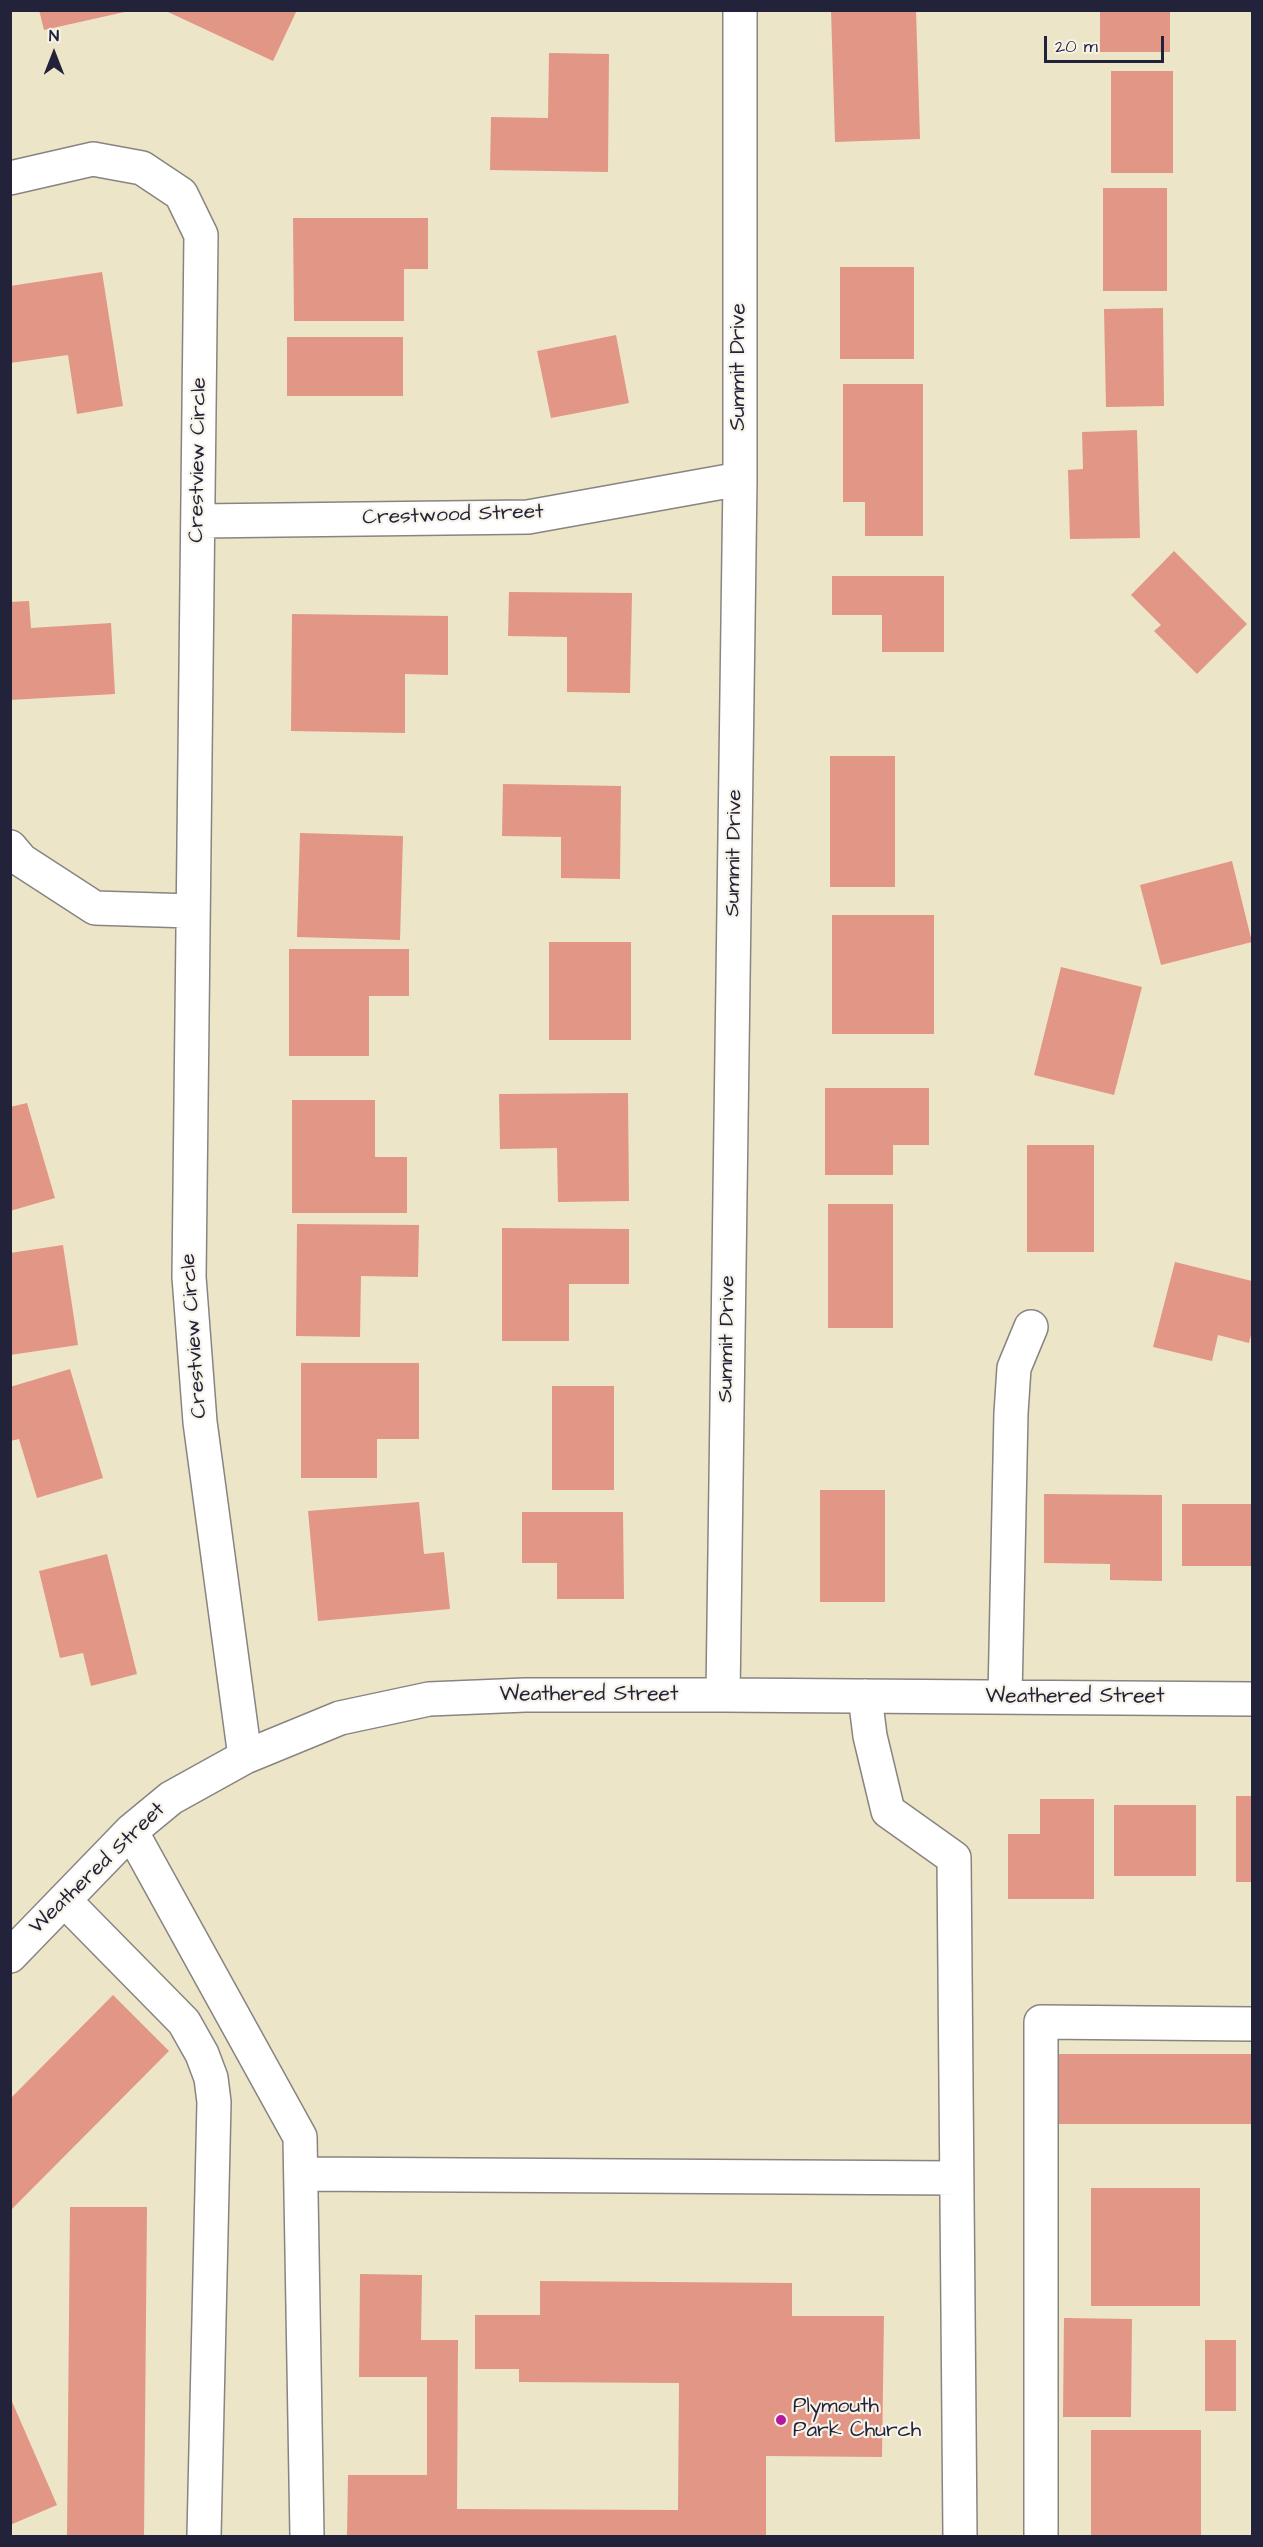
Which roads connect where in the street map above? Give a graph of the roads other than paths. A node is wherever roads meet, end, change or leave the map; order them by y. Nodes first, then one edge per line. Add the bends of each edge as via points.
1 (740, 10) edge
2 (10, 178) edge
3 (740, 479) junction
4 (199, 521) junction
5 (10, 847) edge
6 (191, 911) junction
7 (1031, 1327) dead end
8 (723, 1695) junction
9 (866, 1696) junction
10 (1005, 1697) junction
11 (1252, 1699) edge
12 (245, 1757) junction
13 (131, 1832) junction
14 (64, 1900) junction
15 (10, 1956) edge
16 (1252, 2024) edge
17 (301, 2175) junction
18 (956, 2178) junction
19 (204, 2536) edge
20 (308, 2536) edge
21 (960, 2536) edge
22 (1041, 2536) edge

1 - 3 street, Summit Drive
2 - 4 street, Crestview Circle via 93,159 142,168 181,194 201,234
3 - 4 street, Crestwood Street via 528,517
3 - 8 street, Summit Drive
4 - 6 street, Crestview Circle
5 - 6 street via 21,860 95,908
6 - 12 street, Crestview Circle via 189,1277 200,1422
7 - 10 street via 1014,1368
8 - 9 street, Weathered Street
8 - 12 street, Weathered Street via 429,1699 340,1718
9 - 10 street, Weathered Street
9 - 18 street via 870,1736 888,1811 954,1858
10 - 11 street, Weathered Street
12 - 13 street, Weathered Street via 171,1798
13 - 14 street, Weathered Street
13 - 17 street via 300,2137
14 - 15 street, Weathered Street
14 - 19 street via 183,2022 211,2078 214,2102
16 - 22 street via 1041,2022
17 - 18 street
17 - 20 street
18 - 21 street

